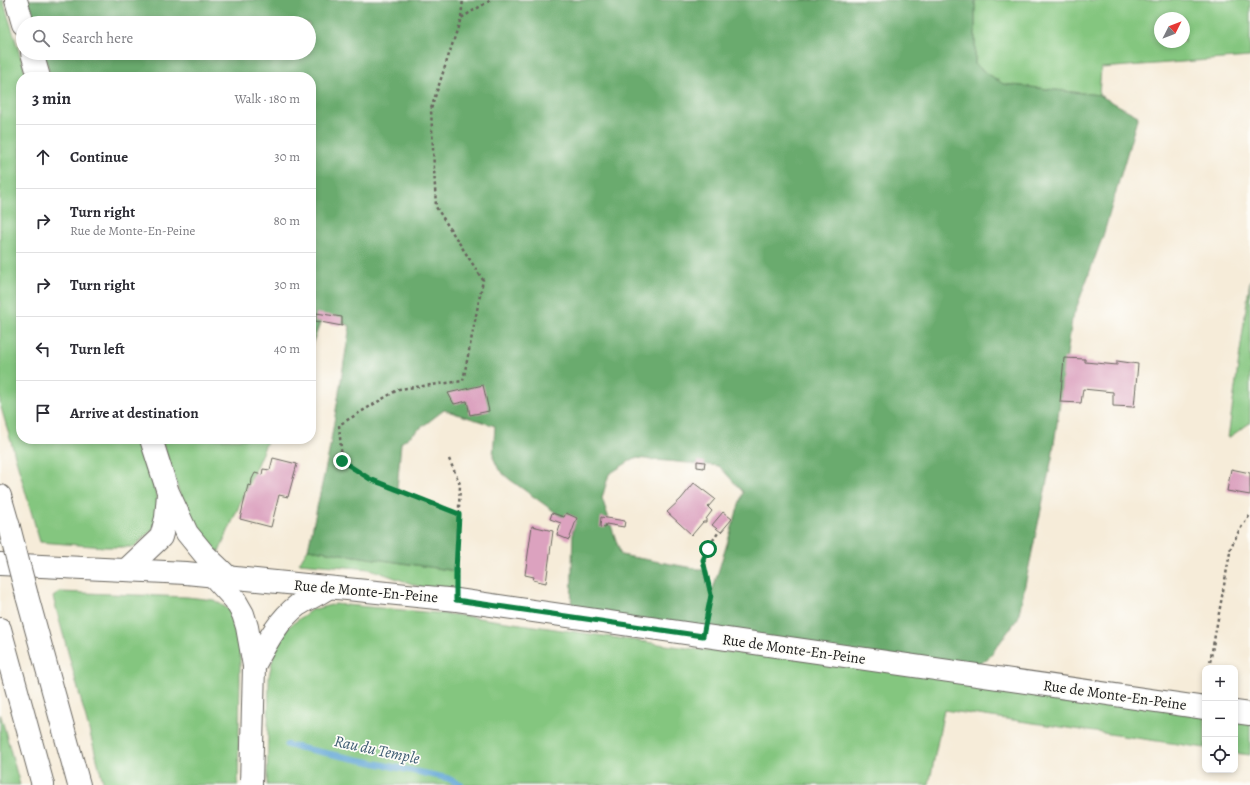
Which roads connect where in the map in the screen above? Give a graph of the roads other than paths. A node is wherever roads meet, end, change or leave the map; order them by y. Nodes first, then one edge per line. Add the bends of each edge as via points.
1 (16, 0) edge
2 (21, 16) edge
3 (34, 60) edge
4 (38, 72) edge
5 (153, 444) edge
6 (168, 492) junction
7 (0, 496) edge
8 (0, 564) edge
9 (126, 570) junction
10 (221, 577) junction
11 (328, 588) junction
12 (0, 628) edge
13 (254, 666) junction
14 (1202, 708) edge
15 (1238, 712) edge
16 (1250, 714) edge
17 (43, 785) edge
18 (79, 785) edge
19 (252, 785) edge

1 - 2 main road
3 - 4 main road
5 - 6 main road
6 - 9 main road via 166,518 161,537
6 - 10 main road via 187,533
7 - 18 main road, bridge
8 - 9 main road, Rue de Monte-En-Peine
9 - 10 main road, Rue de Monte-En-Peine
10 - 11 main road, Rue de Monte-En-Peine
10 - 13 main road via 248,627
11 - 13 main road via 298,605 281,622
11 - 14 main road, Rue de Monte-En-Peine via 456,600
12 - 17 main road
13 - 19 main road
15 - 16 main road

